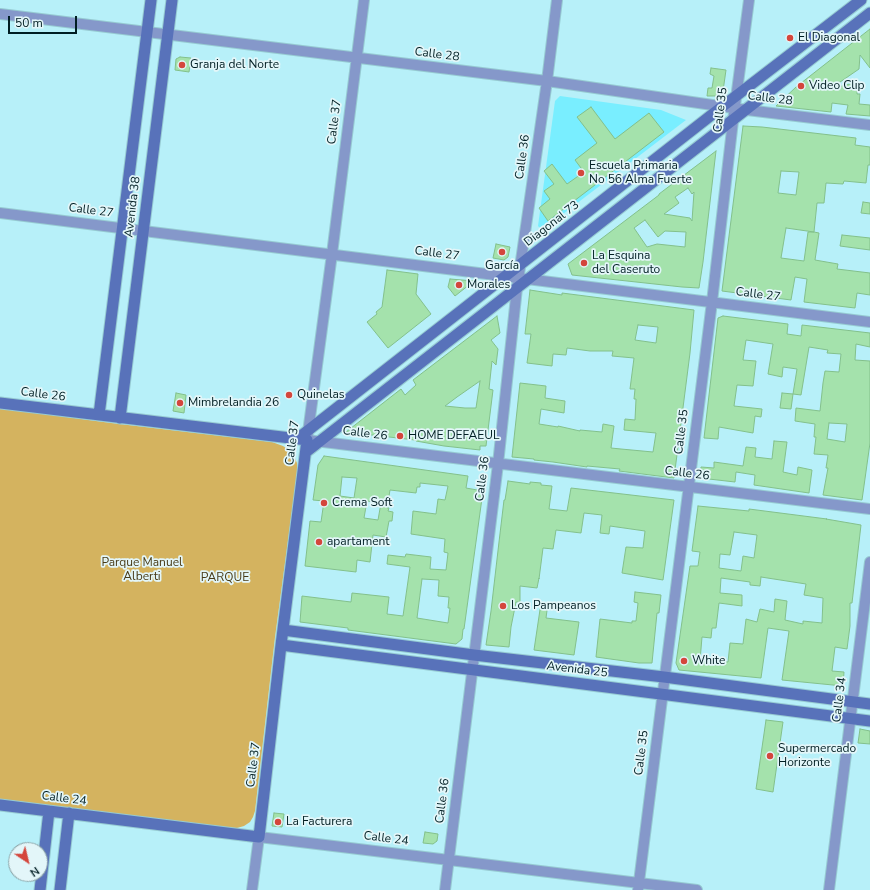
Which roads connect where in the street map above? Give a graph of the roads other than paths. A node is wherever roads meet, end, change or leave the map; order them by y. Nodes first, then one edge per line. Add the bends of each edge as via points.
1 (151, 0) edge
2 (172, 0) edge
3 (364, 0) edge
4 (557, 0) edge
5 (749, 0) edge
6 (861, 0) edge
7 (870, 13) edge
8 (0, 14) edge
9 (147, 32) junction
10 (168, 35) junction
11 (356, 58) junction
12 (547, 81) junction
13 (736, 96) junction
14 (723, 106) junction
15 (735, 108) junction
16 (747, 110) junction
17 (733, 121) junction
18 (870, 125) edge
19 (0, 213) edge
20 (122, 228) junction
21 (143, 231) junction
22 (332, 254) junction
23 (521, 265) junction
24 (506, 276) junction
25 (521, 281) junction
26 (712, 302) junction
27 (870, 322) edge
28 (0, 403) edge
29 (99, 415) junction
30 (120, 418) junction
31 (304, 437) junction
32 (319, 442) junction
33 (306, 452) junction
34 (498, 464) junction
35 (688, 487) junction
36 (870, 509) edge
37 (870, 562) edge
38 (283, 630) junction
39 (281, 646) junction
40 (474, 655) junction
41 (472, 670) junction
42 (664, 677) junction
43 (662, 694) junction
44 (852, 701) junction
45 (870, 704) edge
46 (850, 718) junction
47 (870, 721) edge
48 (0, 805) edge
49 (49, 811) junction
50 (69, 813) junction
51 (259, 836) junction
52 (448, 860) junction
53 (638, 886) edge
54 (40, 890) edge
55 (60, 890) edge
56 (252, 890) edge
57 (445, 890) edge
58 (696, 890) edge
59 (829, 890) edge

1 - 9 main road, Avenida 38
2 - 10 main road, Avenida 38
3 - 11 street, Calle 37
4 - 12 street, Calle 36
5 - 13 street, Calle 35
6 - 13 main road, Diagonal 73
7 - 16 main road
8 - 9 street, Calle 28
9 - 10 street, Calle 28
9 - 20 main road, Avenida 38
10 - 11 street, Calle 28
10 - 21 main road, Avenida 38
11 - 12 street, Calle 28
11 - 22 street, Calle 37
12 - 14 street, Calle 28
12 - 23 street, Calle 36
13 - 14 main road, Diagonal 73
13 - 15 street, Calle 35
14 - 15 street, Calle 28
14 - 23 main road, Diagonal 73
15 - 16 street, Calle 28
15 - 17 street, Calle 35
16 - 17 main road
16 - 18 street, Calle 28
17 - 25 main road
17 - 26 street, Calle 35
19 - 20 street, Calle 27
20 - 21 street, Calle 27
20 - 29 main road, Avenida 38
21 - 22 street, Calle 27
21 - 30 main road, Avenida 38
22 - 24 street, Calle 27
22 - 31 street, Calle 37
23 - 24 main road, Diagonal 73
23 - 25 street, Calle 36
24 - 25 street, Calle 27
24 - 31 main road, Diagonal 73
25 - 26 street, Calle 27
25 - 32 main road
25 - 34 street, Calle 36
26 - 27 street, Calle 27
26 - 35 street, Calle 35
28 - 29 main road, Calle 26
29 - 30 main road, Calle 26
30 - 31 main road, Calle 26
31 - 32 street, Calle 26
31 - 33 main road, Calle 37
32 - 33 main road
32 - 34 street, Calle 26
33 - 38 main road, Calle 37
34 - 35 street, Calle 26
34 - 40 street, Calle 36
35 - 36 street, Calle 26
35 - 42 street, Calle 35
37 - 44 street, Calle 34
38 - 39 main road, Calle 37
38 - 40 main road, Avenida 25
39 - 41 main road, Avenida 25
39 - 51 main road, Calle 37
40 - 41 street, Calle 36
40 - 42 main road, Avenida 25
41 - 43 main road, Avenida 25
41 - 52 street, Calle 36
42 - 43 street, Calle 35
42 - 44 main road, Avenida 25
43 - 46 main road, Avenida 25
43 - 53 street, Calle 35
44 - 45 main road, Avenida 25
44 - 46 street, Calle 34
46 - 47 main road, Avenida 25
46 - 59 street, Calle 34
48 - 49 main road, Calle 24
49 - 50 main road, Calle 24
49 - 54 main road
50 - 51 main road, Calle 24
50 - 55 main road
51 - 52 street, Calle 24
51 - 56 street, Calle 37
52 - 53 street, Calle 24
52 - 57 street, Calle 36
53 - 58 street, Calle 24

